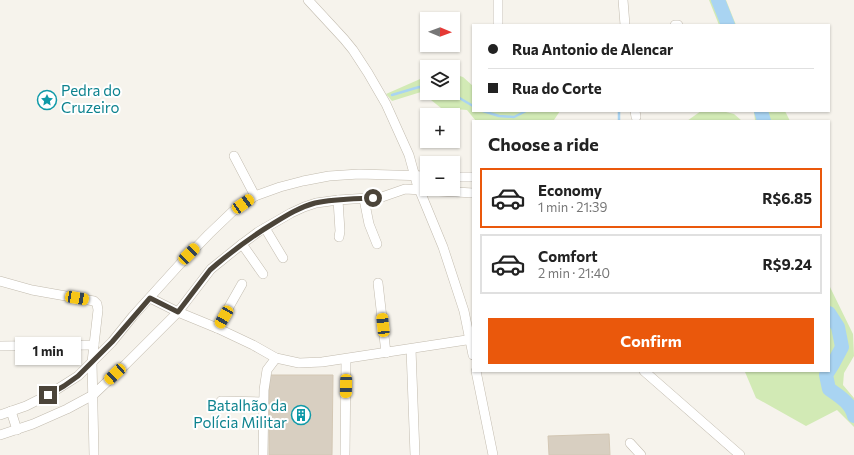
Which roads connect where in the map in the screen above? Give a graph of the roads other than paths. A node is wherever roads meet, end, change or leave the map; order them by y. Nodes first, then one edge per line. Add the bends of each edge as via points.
1 (308, 0) edge
2 (498, 0) edge
3 (623, 0) edge
4 (498, 24) edge
5 (625, 24) edge
6 (234, 156) dead end
7 (415, 176) junction
8 (420, 176) edge
9 (460, 177) edge
10 (472, 177) edge
11 (420, 190) joint
12 (460, 192) edge
13 (472, 193) edge
14 (255, 196) junction
15 (422, 196) edge
16 (364, 198) junction
17 (338, 200) junction
18 (265, 228) junction
19 (339, 236) dead end
20 (242, 244) junction
21 (377, 244) dead end
22 (283, 258) dead end
23 (263, 274) dead end
24 (0, 281) edge
25 (378, 283) dead end
26 (242, 284) dead end
27 (150, 298) junction
28 (178, 312) junction
29 (217, 328) junction
30 (471, 340) edge
31 (94, 345) junction
32 (0, 346) edge
33 (411, 349) junction
34 (386, 353) junction
35 (276, 358) junction
36 (346, 359) junction
37 (92, 362) junction
38 (476, 372) edge
39 (645, 372) edge
40 (93, 395) junction
41 (220, 401) dead end
42 (263, 402) junction
43 (11, 411) junction
44 (0, 415) edge
45 (17, 430) junction
46 (0, 435) edge
47 (630, 443) dead end
48 (94, 455) edge
49 (263, 455) edge
50 (344, 455) edge
51 (415, 455) edge
52 (493, 455) edge
53 (641, 455) edge
54 (740, 455) edge

1 - 7 street via 344,39 368,73 386,104 409,155
2 - 4 street
3 - 5 street
6 - 14 street
7 - 8 street
7 - 11 street
7 - 14 street via 329,176 303,180
9 - 10 street
11 - 16 street via 405,189 382,197
12 - 13 street
14 - 27 street via 232,212 209,234
15 - 30 street via 453,277
16 - 17 street
16 - 21 street via 369,224
17 - 18 street via 304,207
17 - 19 street
18 - 20 street
18 - 22 street
20 - 23 street
20 - 28 street via 210,270
24 - 31 street via 32,290 94,301 98,310
25 - 34 street
26 - 29 street
27 - 28 street
27 - 37 street
28 - 29 street
28 - 40 street
29 - 35 street
30 - 33 street
31 - 32 street
31 - 37 street
33 - 34 street
33 - 51 street
34 - 36 street
35 - 36 street via 310,363
35 - 42 street via 267,370
36 - 50 street
37 - 40 street
37 - 43 street via 64,386
38 - 52 street
39 - 54 street
40 - 45 street
40 - 48 street
41 - 42 street
42 - 49 street
43 - 44 street
43 - 45 street
45 - 46 street
47 - 53 street

